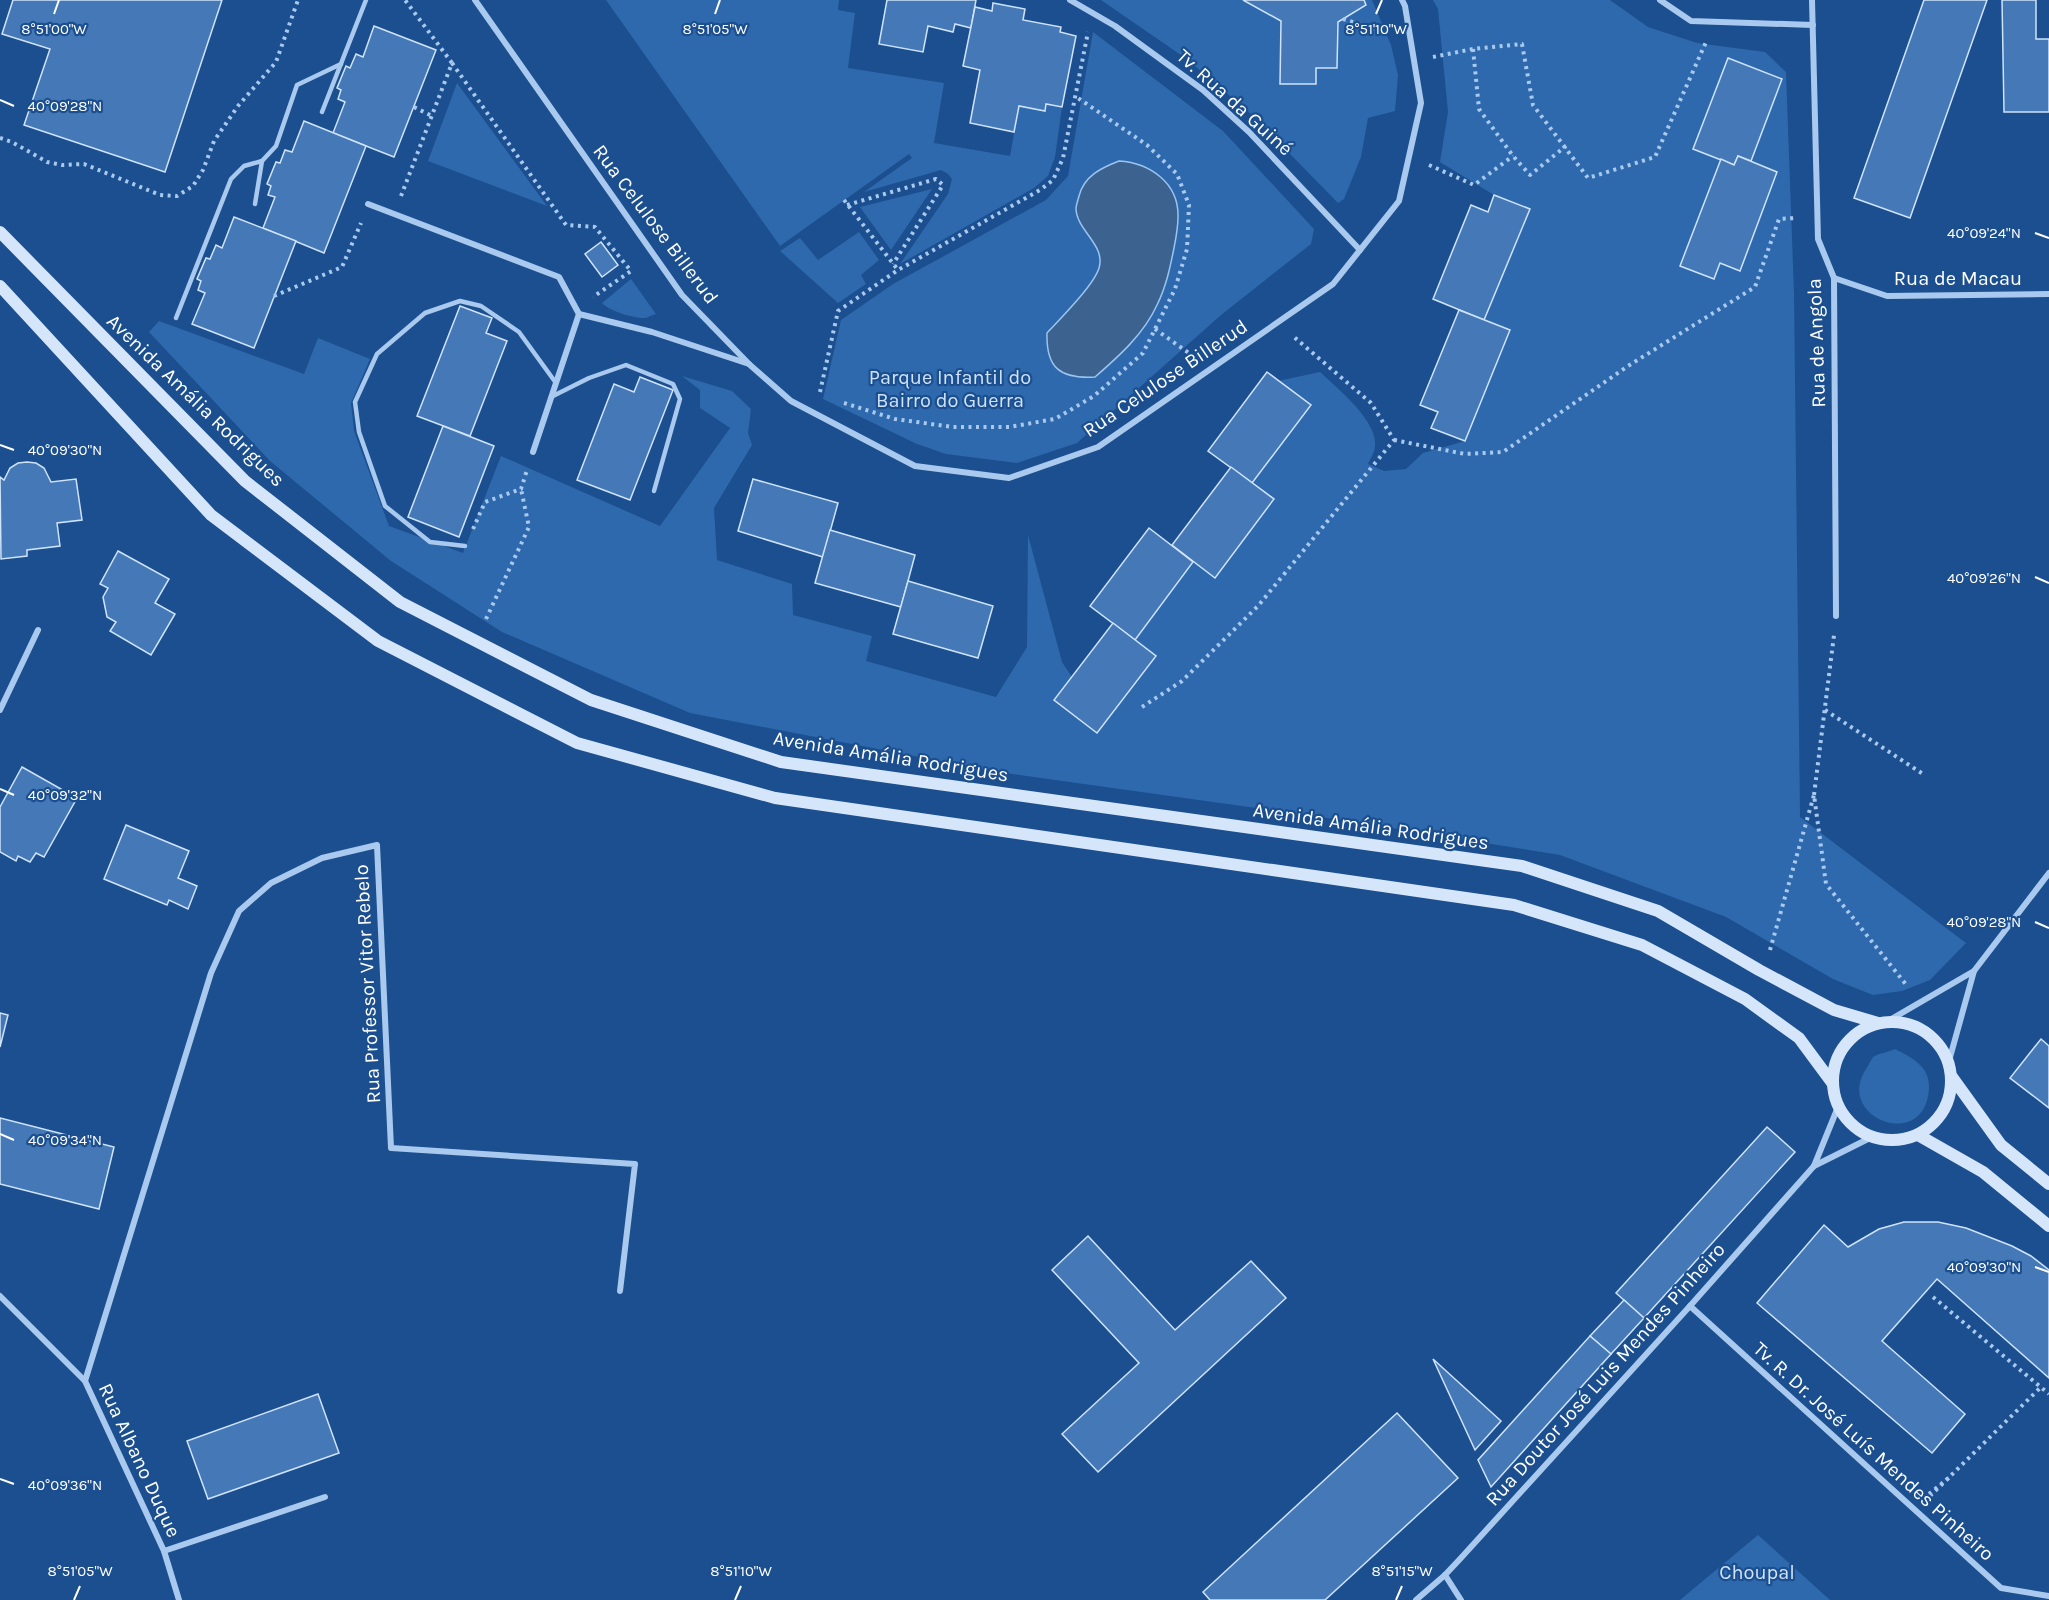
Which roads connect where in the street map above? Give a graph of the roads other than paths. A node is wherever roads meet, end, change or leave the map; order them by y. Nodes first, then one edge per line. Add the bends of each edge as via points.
1 (366, 0) edge
2 (475, 0) edge
3 (1070, 0) edge
4 (1402, 0) edge
5 (1659, 0) edge
6 (1812, 0) edge
7 (1813, 25) junction
8 (341, 64) junction
9 (322, 112) dead end
10 (262, 161) junction
11 (255, 204) dead end
12 (368, 204) dead end
13 (0, 232) edge
14 (1360, 250) junction
15 (1834, 278) junction
16 (0, 286) edge
17 (2049, 294) edge
18 (579, 314) junction
19 (176, 318) dead end
20 (750, 364) junction
21 (556, 384) junction
22 (551, 397) junction
23 (533, 452) dead end
24 (654, 491) dead end
25 (465, 546) road end
26 (1836, 616) road end
27 (38, 630) dead end
28 (0, 710) edge
29 (2049, 873) edge
30 (1974, 971) junction
31 (1883, 1022) junction
32 (1948, 1061) junction
33 (1952, 1077) junction
34 (1833, 1084) junction
35 (1838, 1107) junction
36 (1918, 1135) junction
37 (1872, 1137) junction
38 (1814, 1166) junction
39 (2049, 1184) edge
40 (2049, 1226) edge
41 (620, 1291) dead end
42 (0, 1296) edge
43 (1689, 1306) junction
44 (85, 1381) junction
45 (325, 1497) dead end
46 (164, 1551) junction
47 (1445, 1575) junction
48 (2049, 1596) edge
49 (180, 1600) edge
50 (1416, 1600) edge
51 (1461, 1600) edge

1 - 8 lane
2 - 20 street, Rua Celulose Billerud via 682,294
3 - 14 street, Tv. Rua da Guiné via 1159,56 1211,97
4 - 14 street, Rua Celulose Billerud via 1421,103 1399,201
5 - 7 street via 1691,21
6 - 7 street, Rua de Angola
7 - 15 street, Rua de Angola via 1818,239
8 - 9 lane
8 - 10 lane via 297,86 276,146
10 - 11 lane
10 - 19 lane via 244,166 231,179
12 - 18 street via 558,277
13 - 31 main road, Avenida Amália Rodrigues via 245,481 400,603 591,700 781,762 1522,866 1658,911 1834,1010
14 - 20 street, Rua Celulose Billerud via 1333,284 1098,447 1009,478 915,466 791,402
15 - 17 street, Rua de Macau via 1887,296
15 - 26 street, Rua de Angola
16 - 34 main road via 211,515 378,641 577,743 775,798 1514,906 1642,945 1745,999 1799,1038
18 - 20 street via 652,332
18 - 21 street
21 - 22 street
21 - 25 lane via 519,332 481,306 460,301 425,313 377,354 355,402 359,432 385,506 430,542
22 - 23 street
22 - 24 lane via 626,365 673,384 680,399
27 - 28 street
29 - 30 street
30 - 31 street
30 - 32 street
31 - 32 main road via 1907,1023 1925,1031 1939,1044
31 - 34 main road via 1863,1028 1850,1038 1833,1068
32 - 33 main road
33 - 36 main road via 1944,1111
33 - 39 main road via 2001,1145
34 - 35 main road
35 - 37 main road via 1852,1125
35 - 38 street, Rua Doutor José Luis Mendes Pinheiro
36 - 37 main road via 1888,1140
36 - 40 main road via 1983,1172
37 - 38 street, Rua Doutor José Luis Mendes Pinheiro
38 - 43 street, Rua Doutor José Luis Mendes Pinheiro
41 - 44 street, Rua Professor Vitor Rebelo via 635,1164 392,1148 377,845 322,858 271,883 239,911 211,973
42 - 44 street, Rua Albano Duque
43 - 47 street, Rua Doutor José Luis Mendes Pinheiro
43 - 48 street, Tv. R. Dr. José Luís Mendes Pinheiro via 2001,1588
44 - 46 street, Rua Albano Duque
45 - 46 street
46 - 49 street, Rua Albano Duque
47 - 50 street, Rua Doutor José Luis Mendes Pinheiro
47 - 51 street

